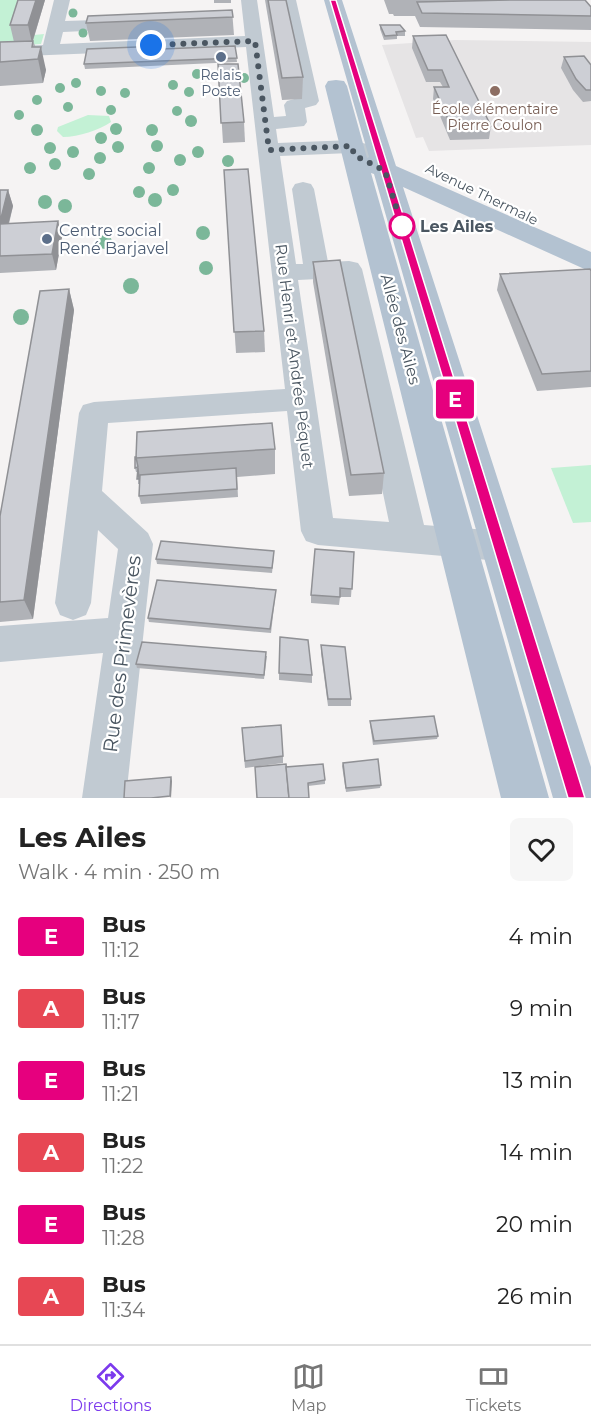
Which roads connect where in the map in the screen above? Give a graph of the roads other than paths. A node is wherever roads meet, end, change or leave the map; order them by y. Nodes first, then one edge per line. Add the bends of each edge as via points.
1 (62, 0) edge
2 (288, 0) edge
3 (314, 0) edge
4 (333, 0) edge
5 (246, 20) edge
6 (149, 24) edge
7 (55, 27) junction
8 (322, 34) dead end
9 (49, 50) junction
10 (0, 52) edge
11 (332, 68) dead end
12 (268, 144) junction
13 (369, 153) junction
14 (303, 189) dead end
15 (441, 197) junction
16 (401, 223) junction
17 (591, 246) edge
18 (591, 262) edge
19 (318, 271) junction
20 (285, 273) junction
21 (301, 399) junction
22 (85, 496) junction
23 (410, 538) junction
24 (457, 542) junction
25 (500, 546) junction
26 (73, 603) dead end
27 (124, 634) junction
28 (0, 644) edge
29 (104, 798) edge
30 (525, 798) edge
31 (576, 798) edge

1 - 7 street
2 - 12 street via 309,101 294,105 297,122
3 - 8 main road
4 - 13 main road, Allée des Ailes
5 - 9 street
5 - 12 street, Rue Henri et Andrée Péquet
6 - 7 street via 94,18
7 - 9 street
9 - 10 street
11 - 13 main road, Allée des Ailes
12 - 13 street
12 - 20 street, Rue Henri et Andrée Péquet
13 - 15 main road, Avenue Thermale
13 - 16 main road, Allée des Ailes
13 - 17 main road, Avenue Thermale via 400,154
13 - 24 main road, Allée des Ailes
14 - 19 street
15 - 16 main road via 424,197 409,203
15 - 18 main road, Avenue Thermale via 465,204
16 - 25 main road, Allée des Ailes
19 - 20 street
19 - 23 street via 349,269
20 - 21 street, Rue Henri et Andrée Péquet
21 - 22 street via 94,413
21 - 23 street, Rue Henri et Andrée Péquet via 318,531
22 - 26 street
22 - 27 street, Rue des Primevères via 136,544
23 - 24 street, Rue Henri et Andrée Péquet
24 - 25 street, Rue Henri et Andrée Péquet
24 - 30 main road, Allée des Ailes
25 - 31 main road, Allée des Ailes
27 - 28 street
27 - 29 street, Rue des Primevères

